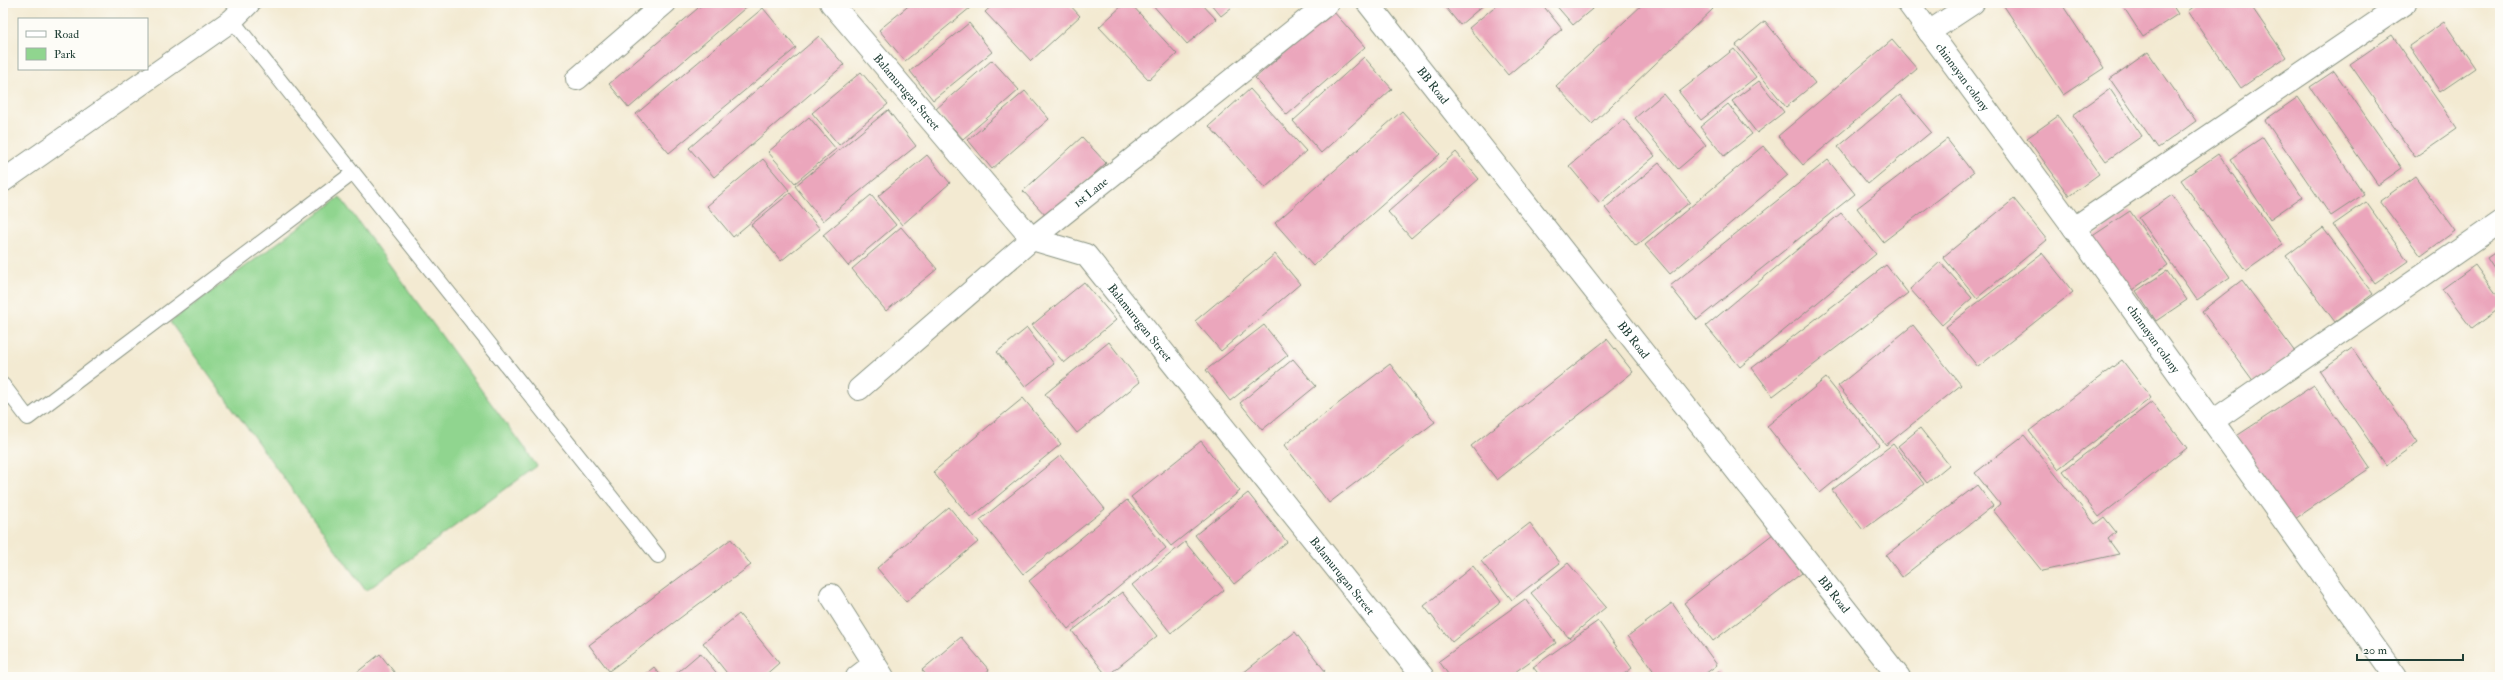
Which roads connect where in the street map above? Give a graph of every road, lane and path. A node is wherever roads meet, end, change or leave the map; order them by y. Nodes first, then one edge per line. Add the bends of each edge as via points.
1 (249, 3) edge
2 (665, 3) edge
3 (831, 3) edge
4 (1328, 3) edge
5 (1368, 3) edge
6 (1908, 3) edge
7 (1973, 3) edge
8 (2405, 3) edge
9 (232, 20) junction
10 (1929, 32) junction
11 (577, 79) dead end
12 (353, 173) junction
13 (3, 181) edge
14 (2500, 222) edge
15 (2074, 228) junction
16 (1032, 239) junction
17 (3, 386) edge
18 (859, 389) dead end
19 (2213, 421) junction
20 (658, 556) dead end
21 (831, 595) dead end
22 (878, 670) edge
23 (857, 677) edge
24 (1423, 677) edge
25 (1899, 677) edge
26 (2396, 677) edge

1 - 9 street
2 - 11 street
3 - 16 street, Balamurugan Street
4 - 16 street, 1st Lane
5 - 25 street, BB Road
6 - 10 street, chinnayan colony
7 - 10 street
8 - 15 street
9 - 12 lane
9 - 13 street
10 - 15 street, chinnayan colony
12 - 17 lane via 28,418
12 - 20 lane
14 - 19 street
15 - 19 street, chinnayan colony
16 - 18 street, 1st Lane
16 - 24 street, Balamurugan Street via 1086,255
19 - 26 street, chinnayan colony
21 - 22 street
22 - 23 street

